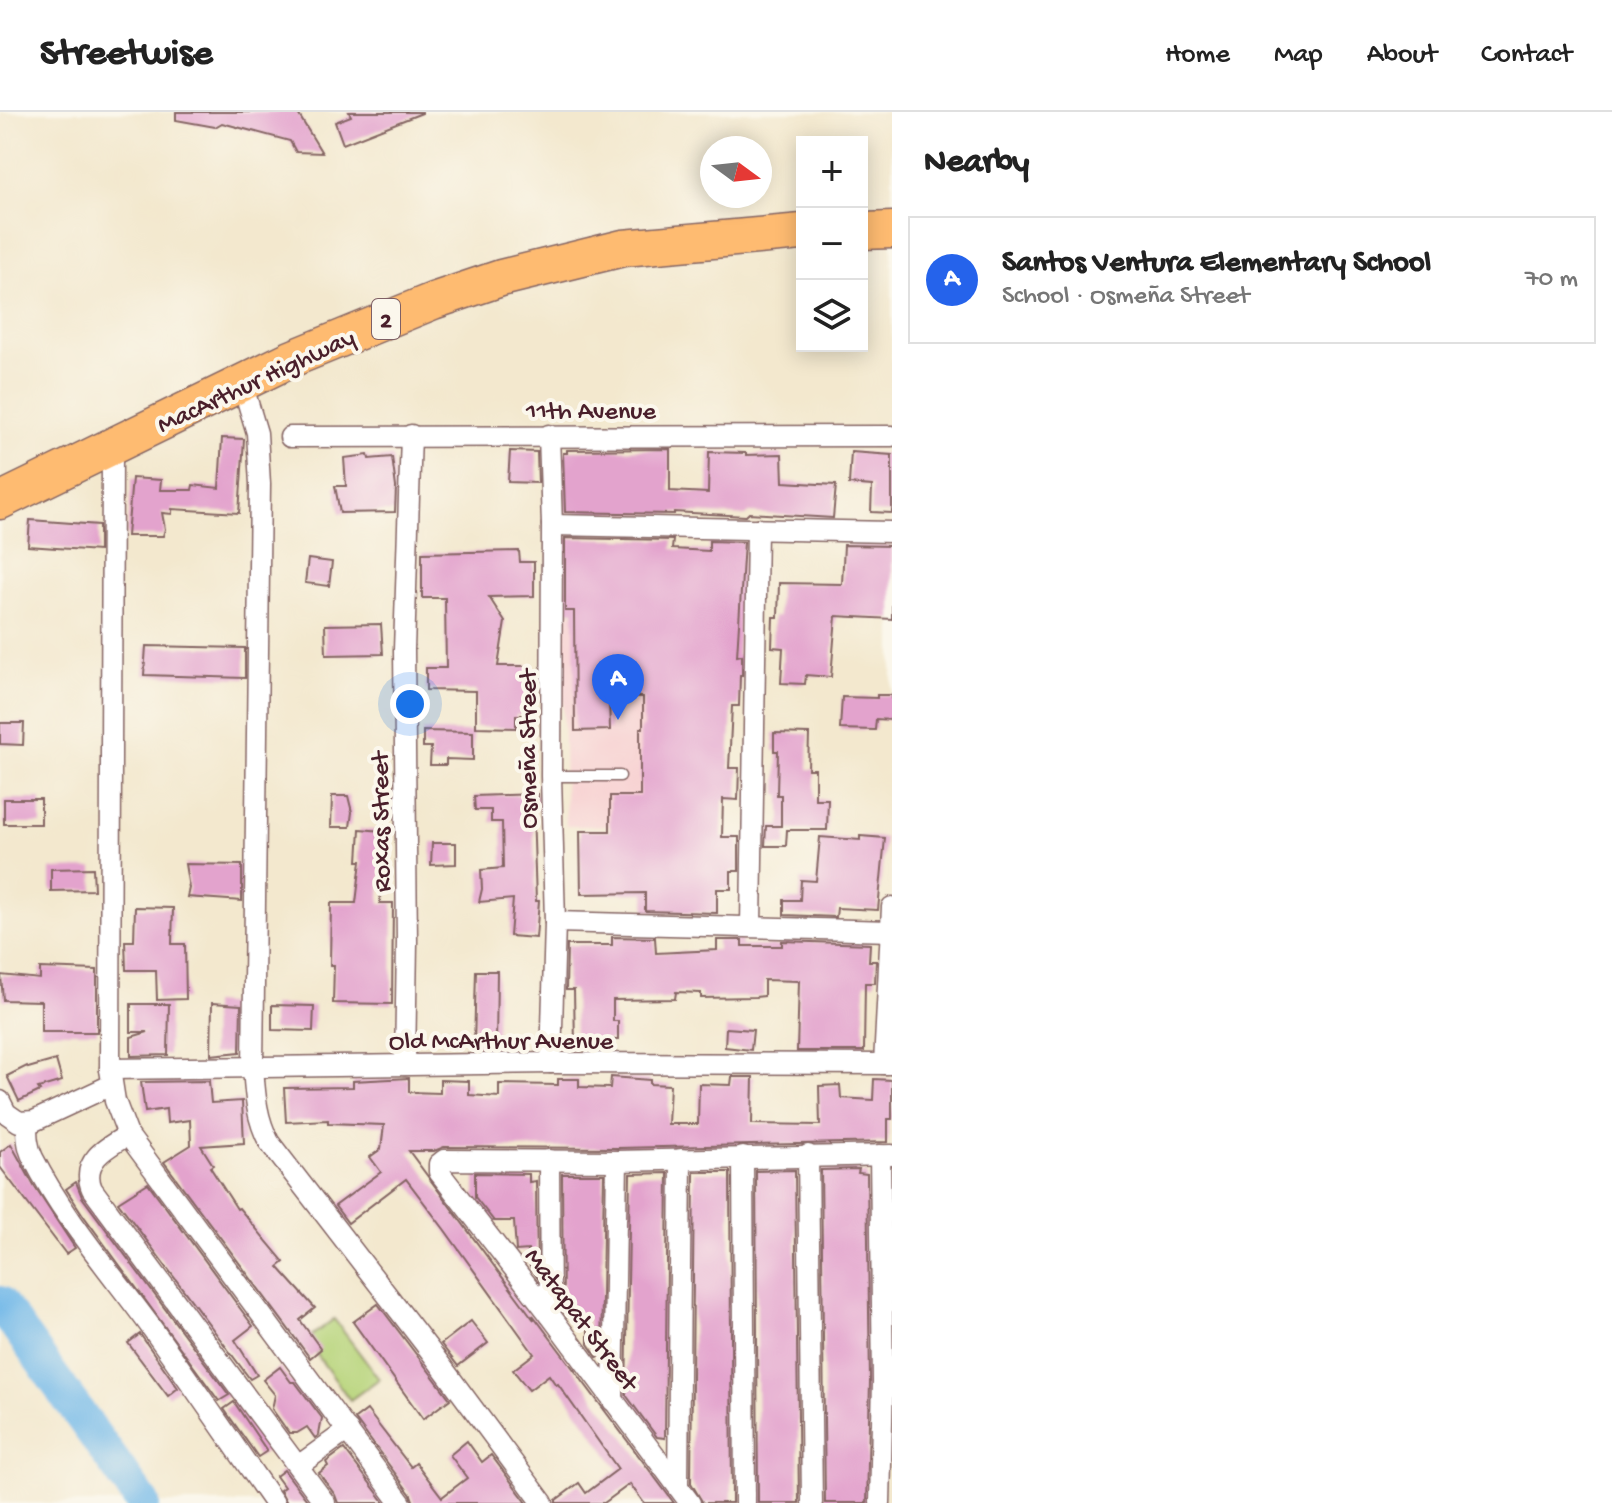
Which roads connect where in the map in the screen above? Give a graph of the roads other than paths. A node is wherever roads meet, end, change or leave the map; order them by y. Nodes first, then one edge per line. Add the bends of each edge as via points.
1 (892, 230) edge
2 (868, 231) edge
3 (796, 233) edge
4 (242, 383) junction
5 (411, 435) junction
6 (549, 435) junction
7 (892, 436) edge
8 (290, 437) dead end
9 (112, 447) junction
10 (0, 501) edge
11 (552, 525) junction
12 (757, 529) junction
13 (892, 532) edge
14 (551, 776) junction
15 (620, 776) dead end
16 (892, 907) edge
17 (555, 922) junction
18 (751, 926) junction
19 (891, 931) edge
20 (551, 1063) junction
21 (888, 1064) edge
22 (405, 1065) junction
23 (253, 1067) junction
24 (110, 1077) junction
25 (0, 1101) edge
26 (27, 1122) junction
27 (128, 1135) junction
28 (808, 1155) junction
29 (886, 1155) edge
30 (743, 1157) junction
31 (681, 1159) junction
32 (549, 1160) junction
33 (617, 1161) junction
34 (550, 1315) junction
35 (613, 1401) junction
36 (348, 1430) junction
37 (298, 1466) junction
38 (684, 1494) edge
39 (274, 1503) edge
40 (325, 1503) edge
41 (401, 1503) edge
42 (543, 1503) edge
43 (745, 1503) edge
44 (812, 1503) edge
45 (880, 1503) edge

1 - 2 highway
3 - 4 highway, MacArthur Highway / 2 via 623,248 501,278 368,327
4 - 9 highway, MacArthur Highway / 2
4 - 23 street via 257,433 260,484
5 - 6 street, 11th Avenue
5 - 8 street, 11th Avenue
5 - 22 street, Roxas Street via 404,650
6 - 7 street, 11th Avenue
6 - 11 street, Osmeña Street
9 - 10 highway, MacArthur Highway / 2
9 - 24 street
11 - 12 street
11 - 14 street, Osmeña Street
12 - 13 street
12 - 18 street
14 - 15 lane
14 - 17 street, Osmeña Street
16 - 19 street
17 - 18 street
17 - 20 street, Osmeña Street
18 - 19 street
19 - 21 street
20 - 21 street, Old McArthur Avenue
20 - 22 street, Old McArthur Avenue
22 - 23 street, Old McArthur Avenue
23 - 24 street, Old McArthur Avenue
23 - 42 street via 256,1107 269,1142
24 - 26 street
24 - 27 street
25 - 26 street via 6,1113
26 - 39 street via 32,1156 49,1184
27 - 36 street
27 - 37 street via 92,1161 92,1189
28 - 29 street
28 - 30 street
28 - 44 street
29 - 45 street
30 - 31 street
30 - 43 street
31 - 33 street
31 - 38 street
32 - 33 street
32 - 34 street
32 - 34 street, Matapat Street via 444,1160 439,1172
33 - 35 street
34 - 35 street, Matapat Street
35 - 38 street, Matapat Street
36 - 37 street
36 - 41 street
37 - 40 street

